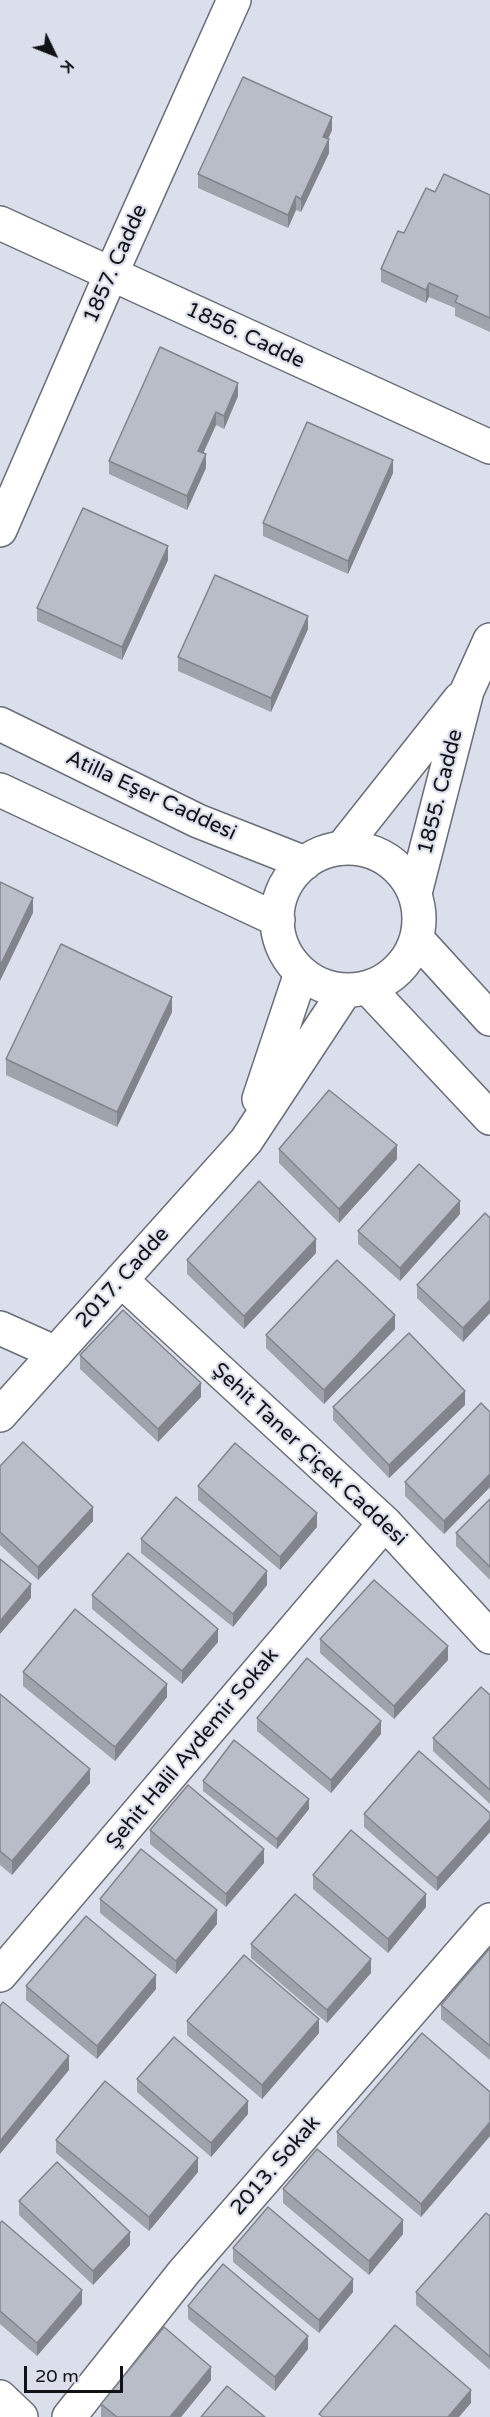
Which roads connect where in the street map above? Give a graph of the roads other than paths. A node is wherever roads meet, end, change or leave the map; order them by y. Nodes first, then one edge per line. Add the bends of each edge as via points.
1 (234, 0) edge
2 (0, 223) edge
3 (111, 274) junction
4 (490, 447) edge
5 (0, 530) edge
6 (490, 640) edge
7 (467, 691) junction
8 (0, 724) edge
9 (0, 790) edge
10 (342, 848) junction
11 (304, 863) junction
12 (415, 893) junction
13 (278, 920) junction
14 (417, 939) junction
15 (301, 973) junction
16 (356, 989) junction
17 (490, 1018) edge
18 (490, 1118) edge
19 (246, 1141) junction
20 (121, 1280) junction
21 (0, 1328) edge
22 (56, 1353) junction
23 (0, 1415) edge
24 (385, 1523) junction
25 (490, 1637) edge
26 (490, 1920) edge
27 (0, 1975) edge
28 (0, 2397) edge
29 (21, 2417) edge
30 (69, 2417) edge

1 - 3 street, 1857. Cadde
2 - 3 street, 1856. Cadde
3 - 4 street, 1856. Cadde
3 - 5 street, 1857. Cadde
6 - 7 street, 1855. Cadde
7 - 10 street, 1855. Cadde
7 - 12 street, 1855. Cadde
8 - 11 street, Atilla Eşer Caddesi via 198,821
9 - 13 street
10 - 11 street
10 - 12 street via 365,849 389,861 403,873
11 - 13 street via 286,884
12 - 14 street via 420,916
13 - 15 street via 286,954
14 - 16 street via 407,960 390,977
14 - 17 street
15 - 16 street via 323,986
15 - 19 street, 2017. Cadde
16 - 18 street
16 - 19 street, 2017. Cadde
19 - 20 street, 2017. Cadde
20 - 22 street, 2017. Cadde
20 - 24 street, Şehit Taner Çiçek Caddesi
21 - 22 street
22 - 23 street, 2017. Cadde
24 - 25 street, Şehit Taner Çiçek Caddesi
24 - 27 street, Şehit Halil Aydemir Sokak
26 - 30 street, 2013. Sokak via 184,2272
28 - 29 street

